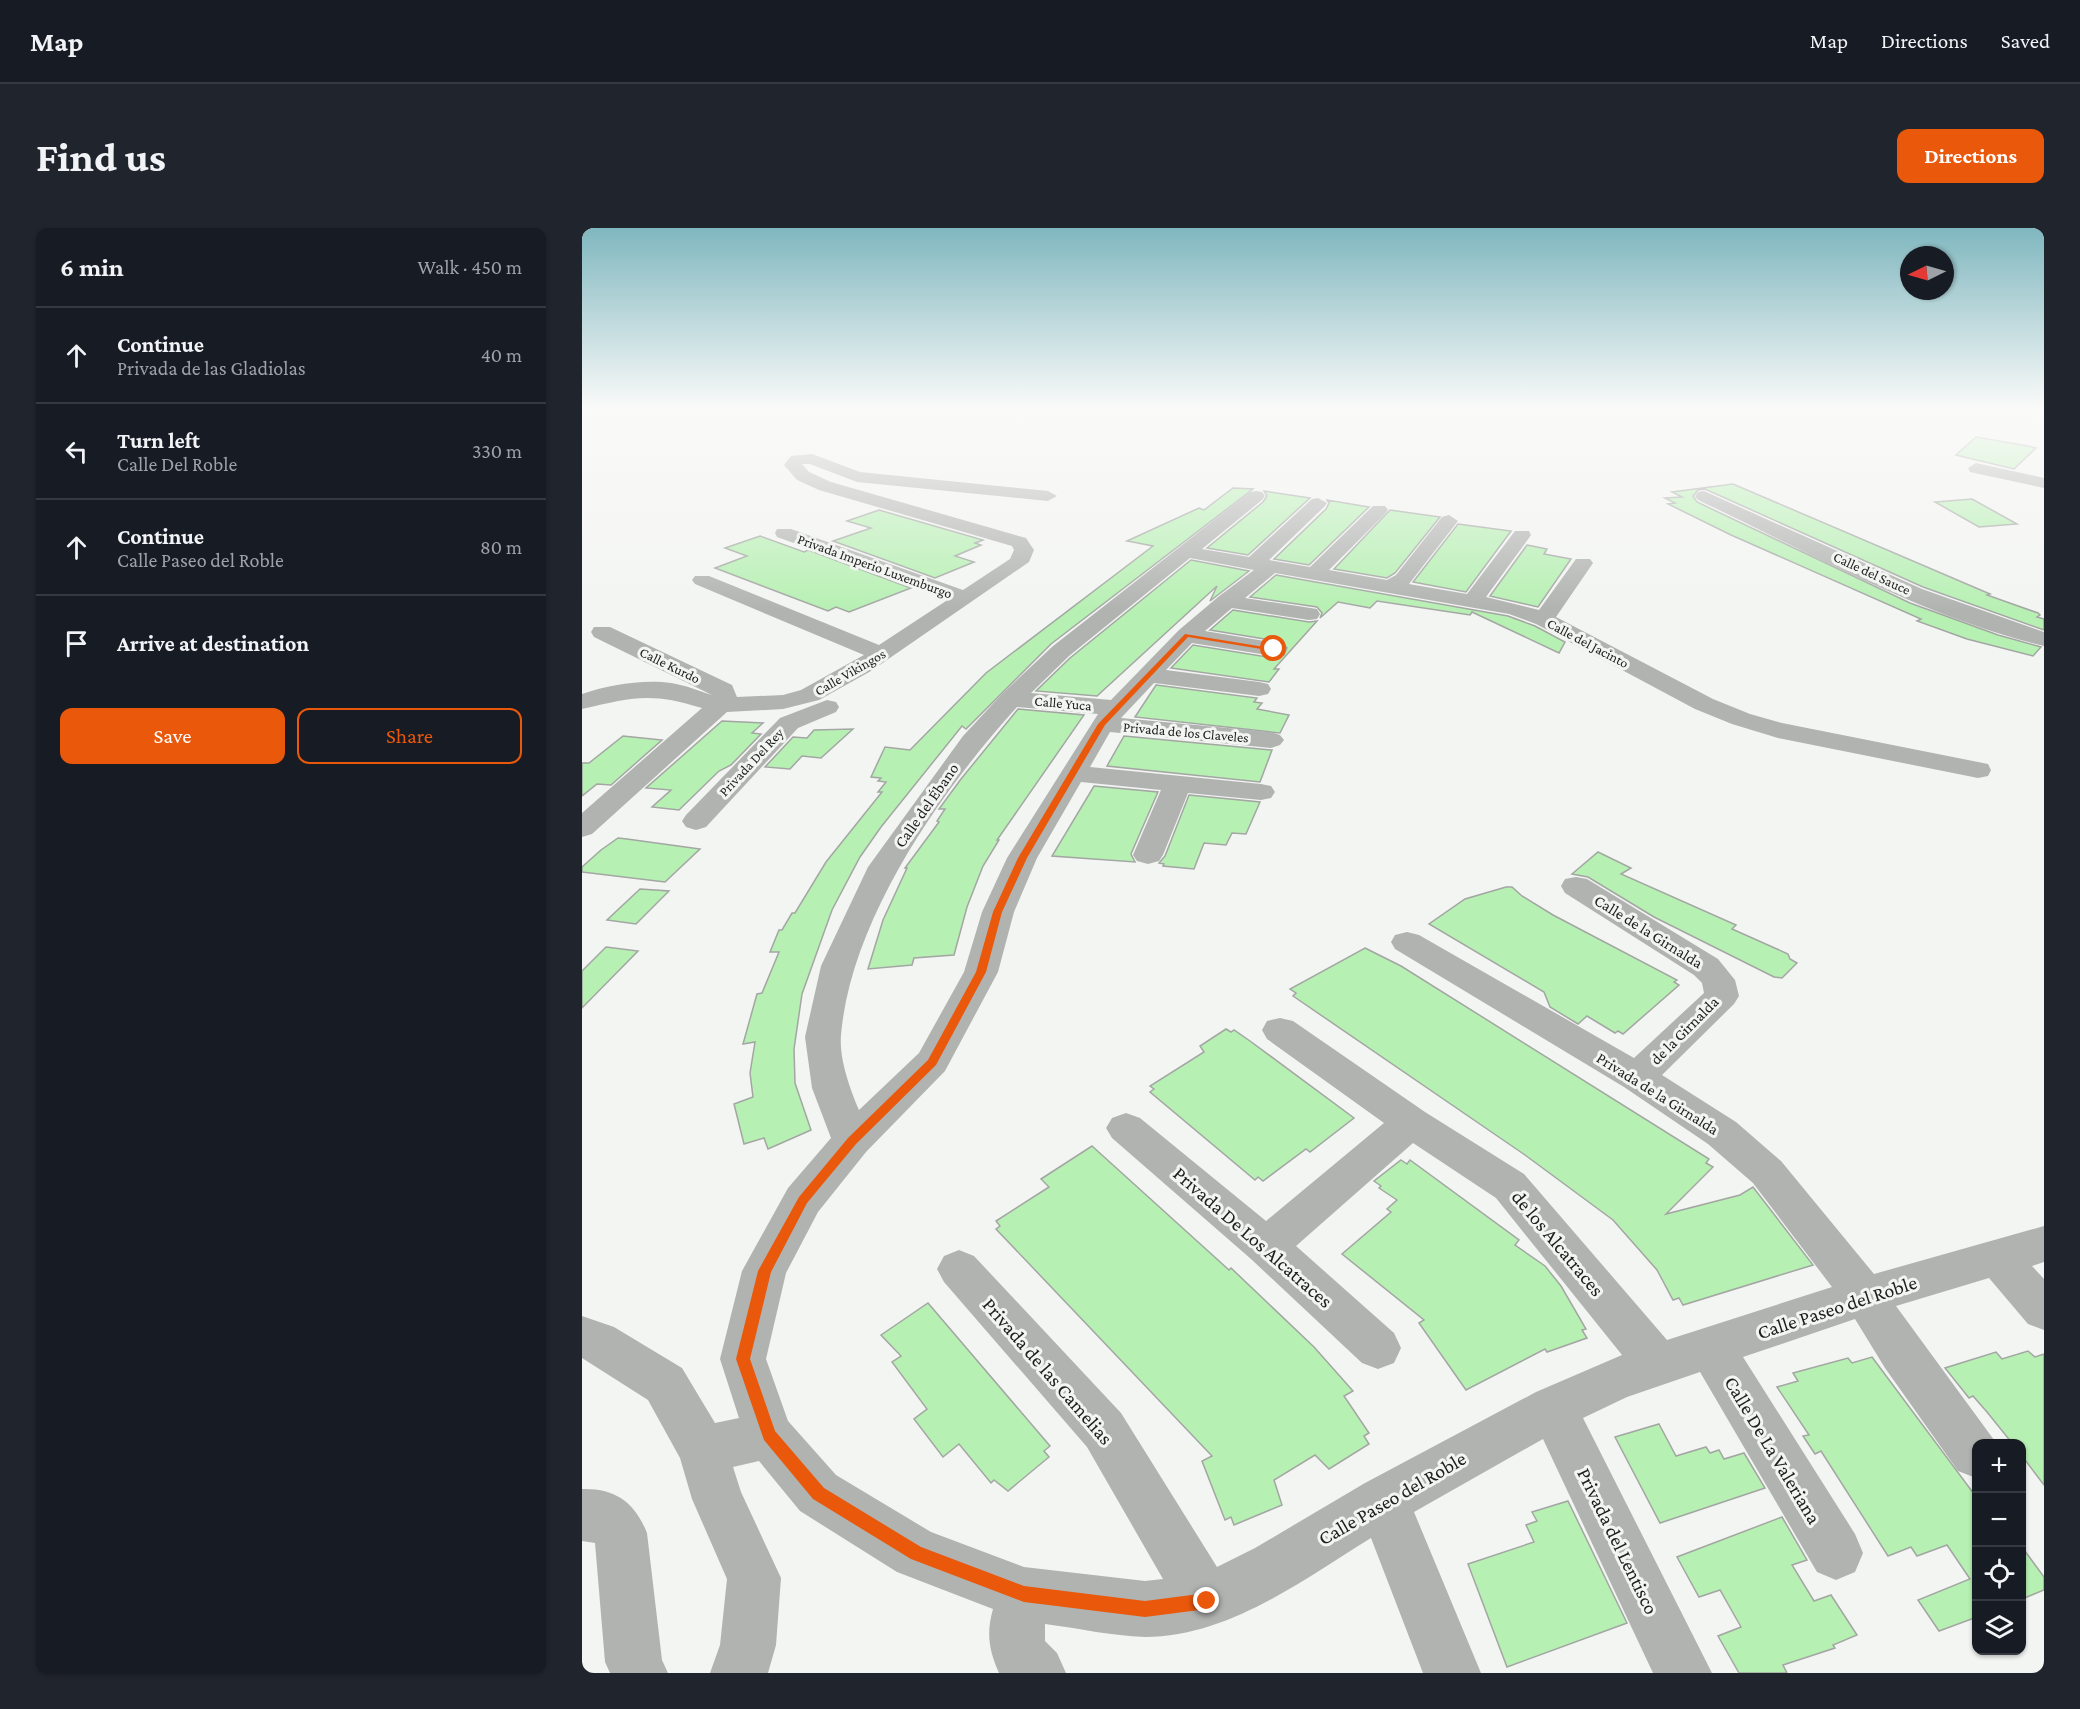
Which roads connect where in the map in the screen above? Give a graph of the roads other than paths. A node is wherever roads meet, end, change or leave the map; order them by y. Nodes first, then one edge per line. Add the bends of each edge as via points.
1 (805, 476) edge
2 (856, 476) edge
3 (1048, 496) dead end
4 (1256, 496) dead end
5 (1704, 496) dead end
6 (1318, 503) dead end
7 (1379, 510) dead end
8 (1449, 521) dead end
9 (784, 533) dead end
10 (1522, 535) dead end
11 (1186, 552) junction
12 (1583, 563) dead end
13 (1262, 564) junction
14 (1315, 573) junction
15 (702, 580) dead end
16 (1393, 585) junction
17 (965, 598) junction
18 (1474, 599) junction
19 (1226, 602) junction
20 (1309, 614) dead end
21 (1544, 620) junction
22 (602, 632) dead end
23 (1187, 635) junction
24 (2044, 639) edge
25 (1274, 649) dead end
26 (872, 660) junction
27 (1146, 675) junction
28 (1259, 689) dead end
29 (1011, 699) junction
30 (582, 702) edge
31 (720, 705) junction
32 (1108, 716) junction
33 (1271, 740) dead end
34 (1978, 770) dead end
35 (1072, 773) junction
36 (1177, 785) junction
37 (1261, 792) dead end
38 (696, 820) dead end
39 (582, 828) edge
40 (1148, 855) dead end
41 (1576, 886) dead end
42 (1407, 942) dead end
43 (1718, 980) joint
44 (1280, 1030) dead end
45 (1637, 1077) junction
46 (1411, 1122) junction
47 (1126, 1128) dead end
48 (852, 1141) junction
49 (2044, 1244) edge
50 (1266, 1246) junction
51 (1998, 1258) junction
52 (959, 1269) dead end
53 (1865, 1296) junction
54 (2044, 1310) edge
55 (582, 1337) edge
56 (1712, 1347) junction
57 (1378, 1348) dead end
58 (1658, 1364) junction
59 (1553, 1408) junction
60 (769, 1435) junction
61 (1972, 1447) edge
62 (702, 1450) junction
63 (1383, 1502) junction
64 (582, 1515) edge
65 (1836, 1553) dead end
66 (1024, 1594) junction
67 (1207, 1601) junction
68 (639, 1673) edge
69 (739, 1673) edge
70 (1037, 1673) edge
71 (1452, 1673) edge
72 (1683, 1673) edge

1 - 17 street, Calle Vikingos via 1019,542 1024,550 1019,561
2 - 3 street, Calle Vikingos
4 - 11 street, Calle del Ébano
5 - 24 street, Calle del Sauce via 1940,604 1987,623
6 - 13 street
7 - 14 street
8 - 16 street via 1403,579
9 - 17 street, Privada Imperio Luxemburgo
10 - 18 street
11 - 13 street, Calle del Jacinto
11 - 29 street, Calle del Ébano via 1061,651
12 - 21 street
13 - 14 street, Calle del Jacinto
13 - 19 street
14 - 16 street, Calle del Jacinto
15 - 26 street
16 - 18 street, Calle del Jacinto
17 - 26 street, Calle Vikingos
18 - 21 street, Calle del Jacinto
19 - 20 street
19 - 23 street
21 - 34 street, Calle del Jacinto via 1704,704 1741,719
22 - 31 street, Calle Kurdo via 723,690
23 - 25 street
23 - 27 street
26 - 31 street, Calle Vikingos via 801,697 761,704
26 - 38 street, Privada Del Rey via 843,698 789,723
27 - 28 street
27 - 32 street
29 - 32 street, Calle Yuca
29 - 48 street, Calle del Ébano via 972,741 882,867 838,966 823,1037 831,1088
30 - 31 street, Calle Vikingos via 602,695 670,690
31 - 39 street
32 - 33 street, Privada de los Claveles
32 - 35 street
35 - 36 street
35 - 48 street via 1022,858 998,912 981,972 932,1062
36 - 37 street
36 - 40 street
41 - 43 street, Calle de la Girnalda via 1706,967
42 - 45 street, Privada de la Girnalda
43 - 45 street, de la Girnalda via 1722,996
44 - 46 street, de los Alcatraces
45 - 53 street, Privada de la Girnalda via 1722,1133 1767,1172
46 - 50 street
46 - 58 street, de los Alcatraces via 1510,1186
47 - 50 street, Privada De Los Alcatraces
48 - 60 street via 803,1200 764,1271 743,1359
49 - 51 street, Calle Paseo del Roble
50 - 57 street, Privada De Los Alcatraces
51 - 53 street, Calle Paseo del Roble
51 - 54 street
52 - 67 street, Privada de las Camelias via 1104,1430
53 - 56 street, Calle Paseo del Roble
53 - 61 street, Privada de la Girnalda via 1901,1353
55 - 62 street via 598,1342 665,1384
56 - 58 street, Calle Paseo del Roble
56 - 65 street, Calle De La Valeriana
58 - 59 street, Calle Paseo del Roble
59 - 63 street, Calle Paseo del Roble
59 - 72 street, Privada del Lentisco
60 - 62 street
60 - 66 street, Calle Paseo del Roble via 818,1493 916,1554
62 - 69 street via 718,1499 754,1578 748,1646
63 - 67 street, Calle Paseo del Roble via 1274,1567
63 - 71 street
64 - 68 street via 611,1519 621,1533 634,1662
66 - 67 street, Calle Paseo del Roble via 1145,1609
66 - 70 street via 1013,1639 1026,1666

